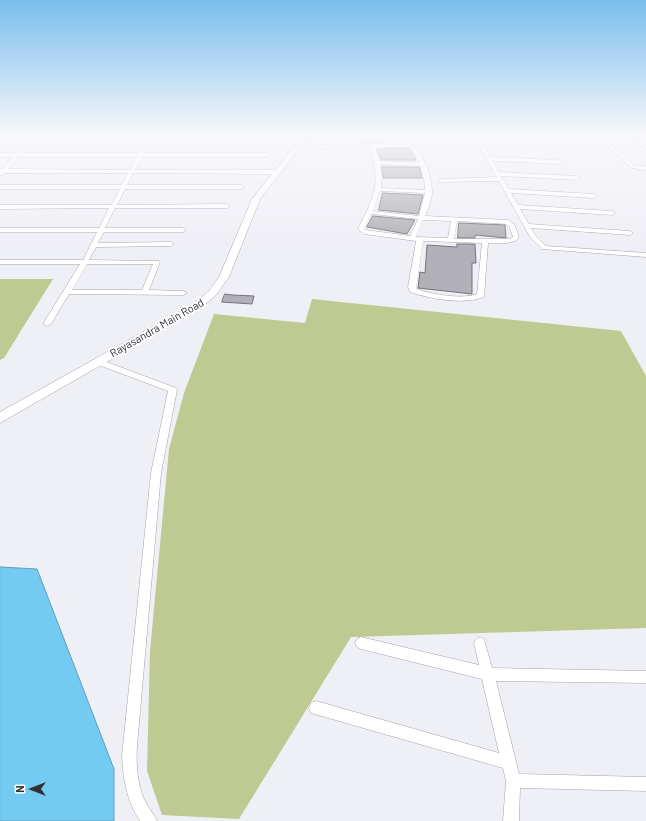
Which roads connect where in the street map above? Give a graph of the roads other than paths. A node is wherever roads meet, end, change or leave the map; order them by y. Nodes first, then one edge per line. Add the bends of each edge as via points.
1 (131, 172) edge
2 (278, 172) edge
3 (378, 172) edge
4 (425, 172) edge
5 (497, 172) edge
6 (499, 176) junction
7 (577, 178) dead end
8 (442, 181) dead end
9 (0, 187) edge
10 (123, 187) junction
11 (241, 187) dead end
12 (377, 189) junction
13 (507, 190) junction
14 (429, 192) junction
15 (594, 196) dead end
16 (227, 206) dead end
17 (0, 207) edge
18 (113, 207) junction
19 (517, 208) junction
20 (369, 212) junction
21 (612, 213) dead end
22 (422, 218) junction
23 (454, 219) junction
24 (527, 226) junction
25 (0, 230) edge
26 (101, 230) junction
27 (183, 230) dead end
28 (630, 233) dead end
29 (416, 238) junction
30 (451, 240) junction
31 (485, 241) junction
32 (171, 244) dead end
33 (93, 246) junction
34 (646, 255) edge
35 (0, 262) edge
36 (85, 262) junction
37 (66, 292) junction
38 (145, 292) junction
39 (183, 293) dead end
40 (47, 324) dead end
41 (99, 362) junction
42 (0, 418) edge
43 (361, 643) dead end
44 (480, 643) dead end
45 (488, 674) junction
46 (646, 677) edge
47 (316, 708) dead end
48 (509, 763) junction
49 (513, 781) junction
50 (646, 784) edge
51 (149, 821) edge
52 (511, 821) edge

1 - 10 street
2 - 41 street, Rayasandra Main Road via 256,199 224,276 211,296
3 - 12 street
4 - 14 street
5 - 6 street
6 - 7 street
6 - 8 street
6 - 13 street
9 - 10 street
10 - 11 street
10 - 18 street
12 - 14 street
12 - 20 street
13 - 15 street
13 - 19 street
14 - 22 street via 428,204
16 - 18 street
17 - 18 street
18 - 26 street
19 - 21 street
19 - 24 street
20 - 22 street
20 - 29 street via 361,229 364,232
22 - 23 street
22 - 29 street
23 - 30 street
23 - 31 street via 505,221 512,224 516,238 514,241
24 - 28 street
24 - 34 street via 544,248
25 - 26 street
26 - 27 street
26 - 33 street
29 - 30 street
29 - 31 street via 413,290 470,298 481,295
30 - 31 street
32 - 33 street
33 - 36 street
35 - 36 street
36 - 37 street
36 - 38 street via 157,262
37 - 38 street
37 - 40 street
38 - 39 street
41 - 42 street, Rayasandra Main Road
41 - 51 street via 173,390 156,473 130,746 130,776 139,805
43 - 45 street
44 - 45 street
45 - 46 street
45 - 48 street
47 - 48 street
48 - 49 street
49 - 50 street
49 - 52 street

